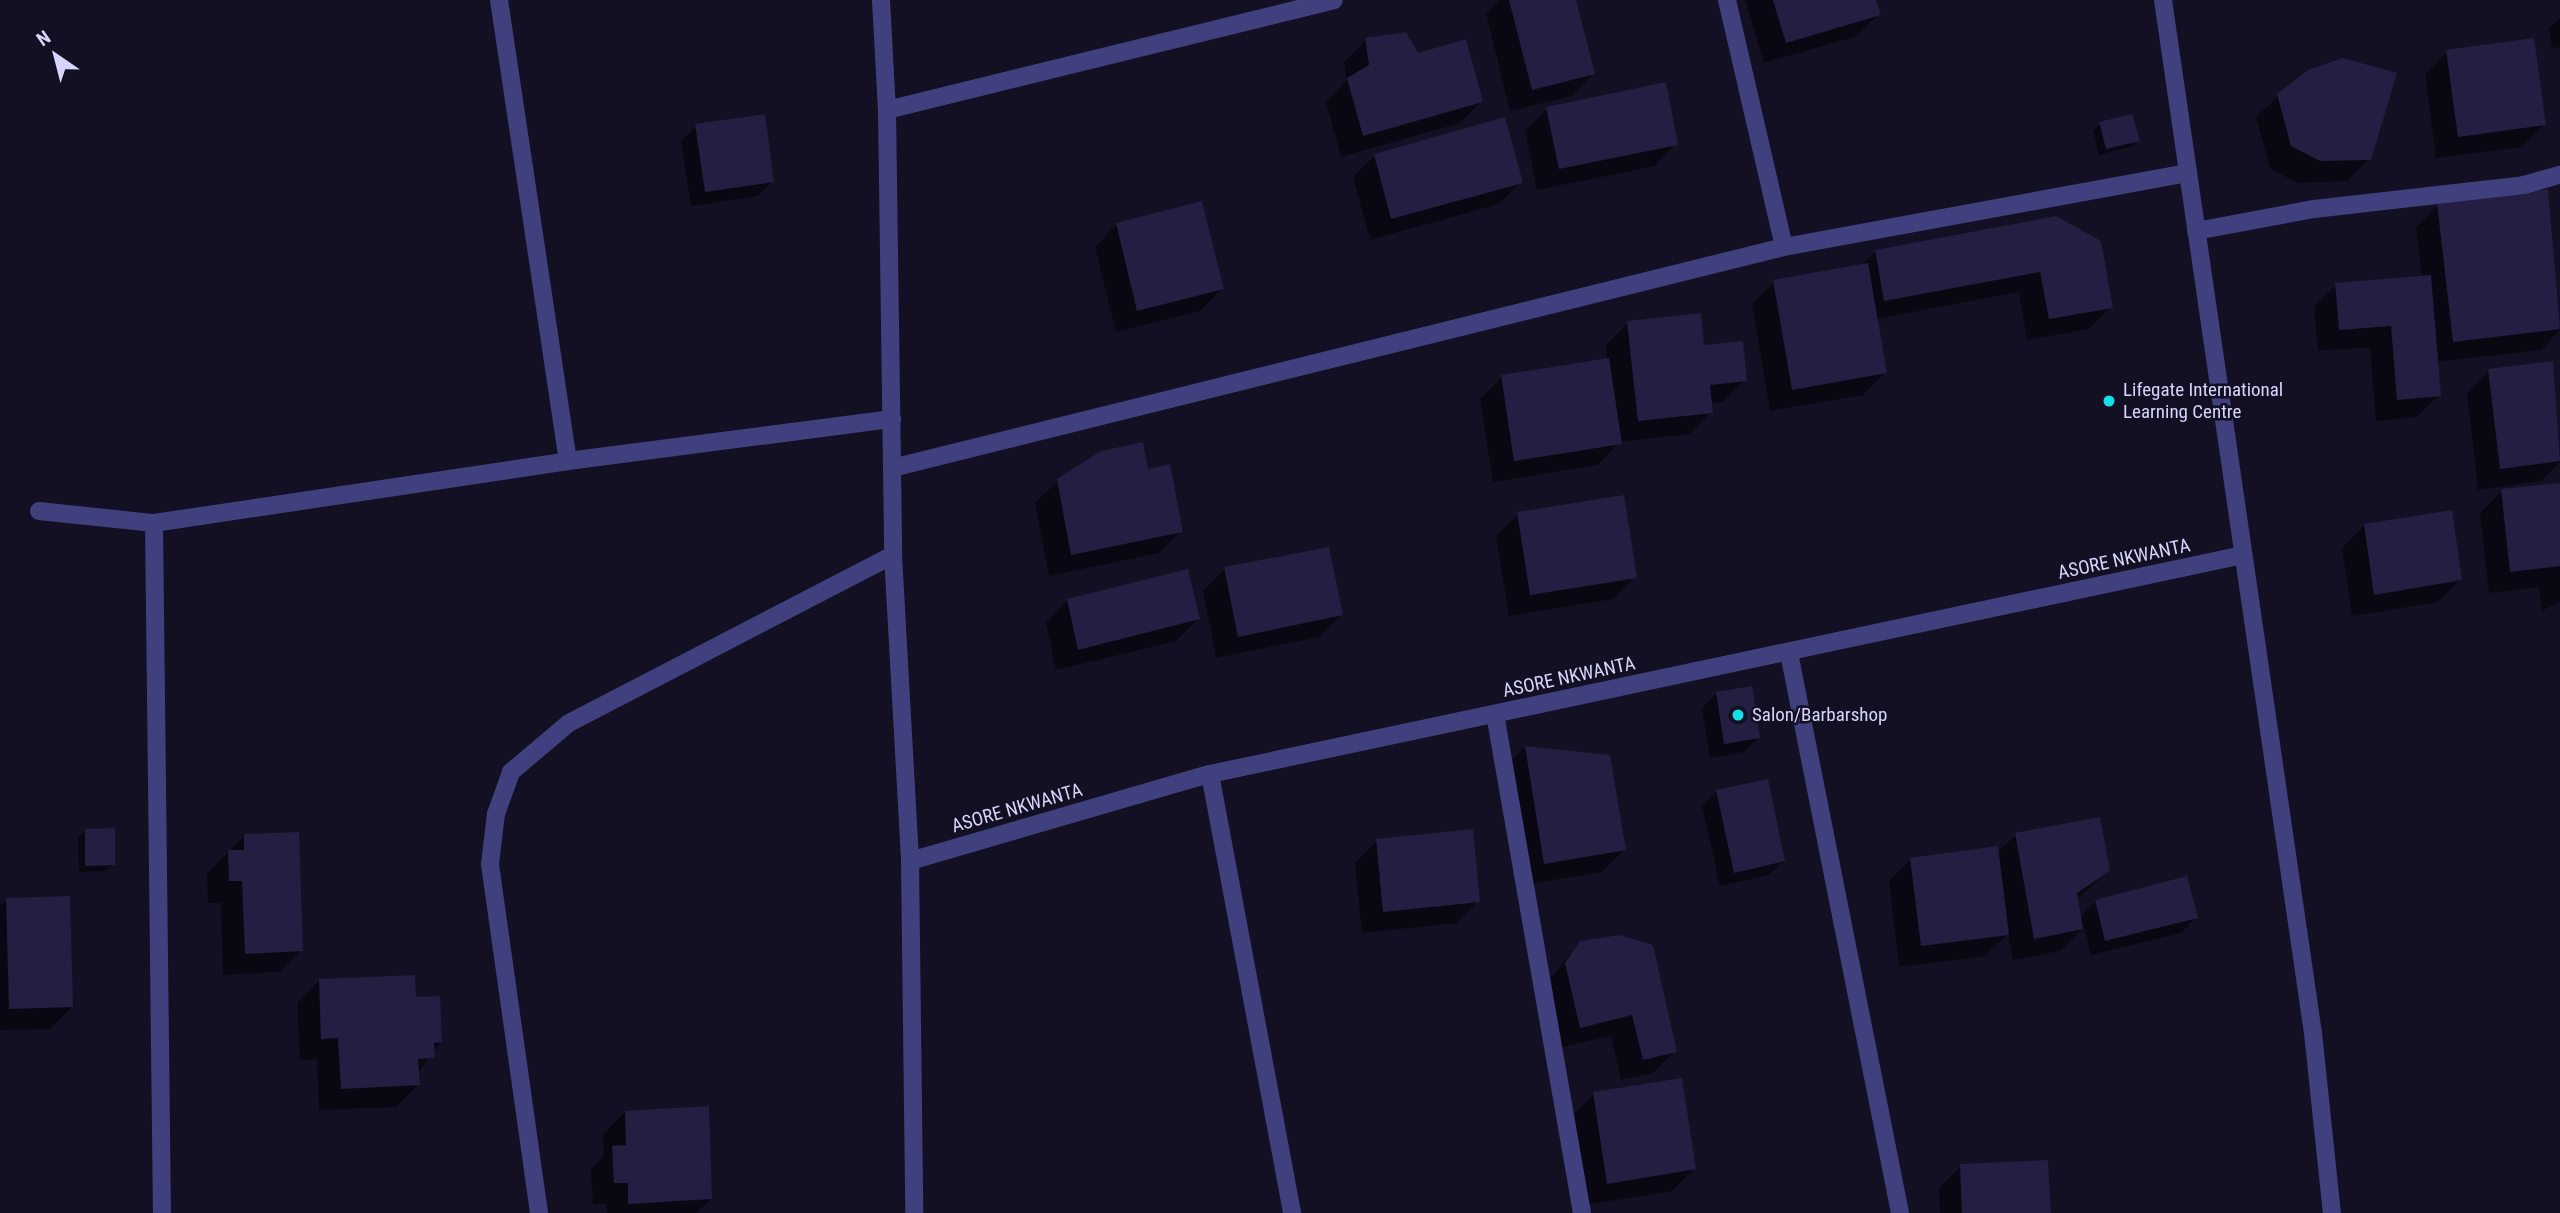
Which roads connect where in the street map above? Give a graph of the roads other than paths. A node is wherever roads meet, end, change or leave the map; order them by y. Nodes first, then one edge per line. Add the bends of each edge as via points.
1 (499, 0) edge
2 (881, 0) edge
3 (1334, 0) edge
4 (1727, 0) edge
5 (2163, 0) edge
6 (887, 110) junction
7 (2188, 173) junction
8 (2560, 175) edge
9 (2196, 231) junction
10 (1784, 247) junction
11 (892, 419) junction
12 (568, 461) junction
13 (892, 468) junction
14 (39, 511) dead end
15 (154, 523) junction
16 (893, 555) junction
17 (2243, 555) junction
18 (1788, 653) junction
19 (1495, 714) junction
20 (1210, 774) junction
21 (910, 861) junction
22 (162, 1213) edge
23 (539, 1213) edge
24 (914, 1213) edge
25 (1293, 1213) edge
26 (1582, 1213) edge
27 (1900, 1213) edge
28 (2332, 1213) edge

1 - 12 street
2 - 6 street
3 - 6 street
4 - 10 street
5 - 7 street
6 - 11 street
7 - 9 street
7 - 10 street
8 - 9 street via 2524,185 2314,209
9 - 17 street
10 - 13 street
11 - 12 street
11 - 13 street
12 - 15 street
13 - 16 street
14 - 15 street
15 - 22 street
16 - 21 street
16 - 23 street via 569,723 511,772 496,814 491,864
17 - 18 street, ASORE NKWANTA
17 - 28 street via 2313,1033
18 - 19 street, ASORE NKWANTA
18 - 27 street
19 - 20 street, ASORE NKWANTA
19 - 26 street
20 - 21 street, ASORE NKWANTA
20 - 25 street
21 - 24 street

